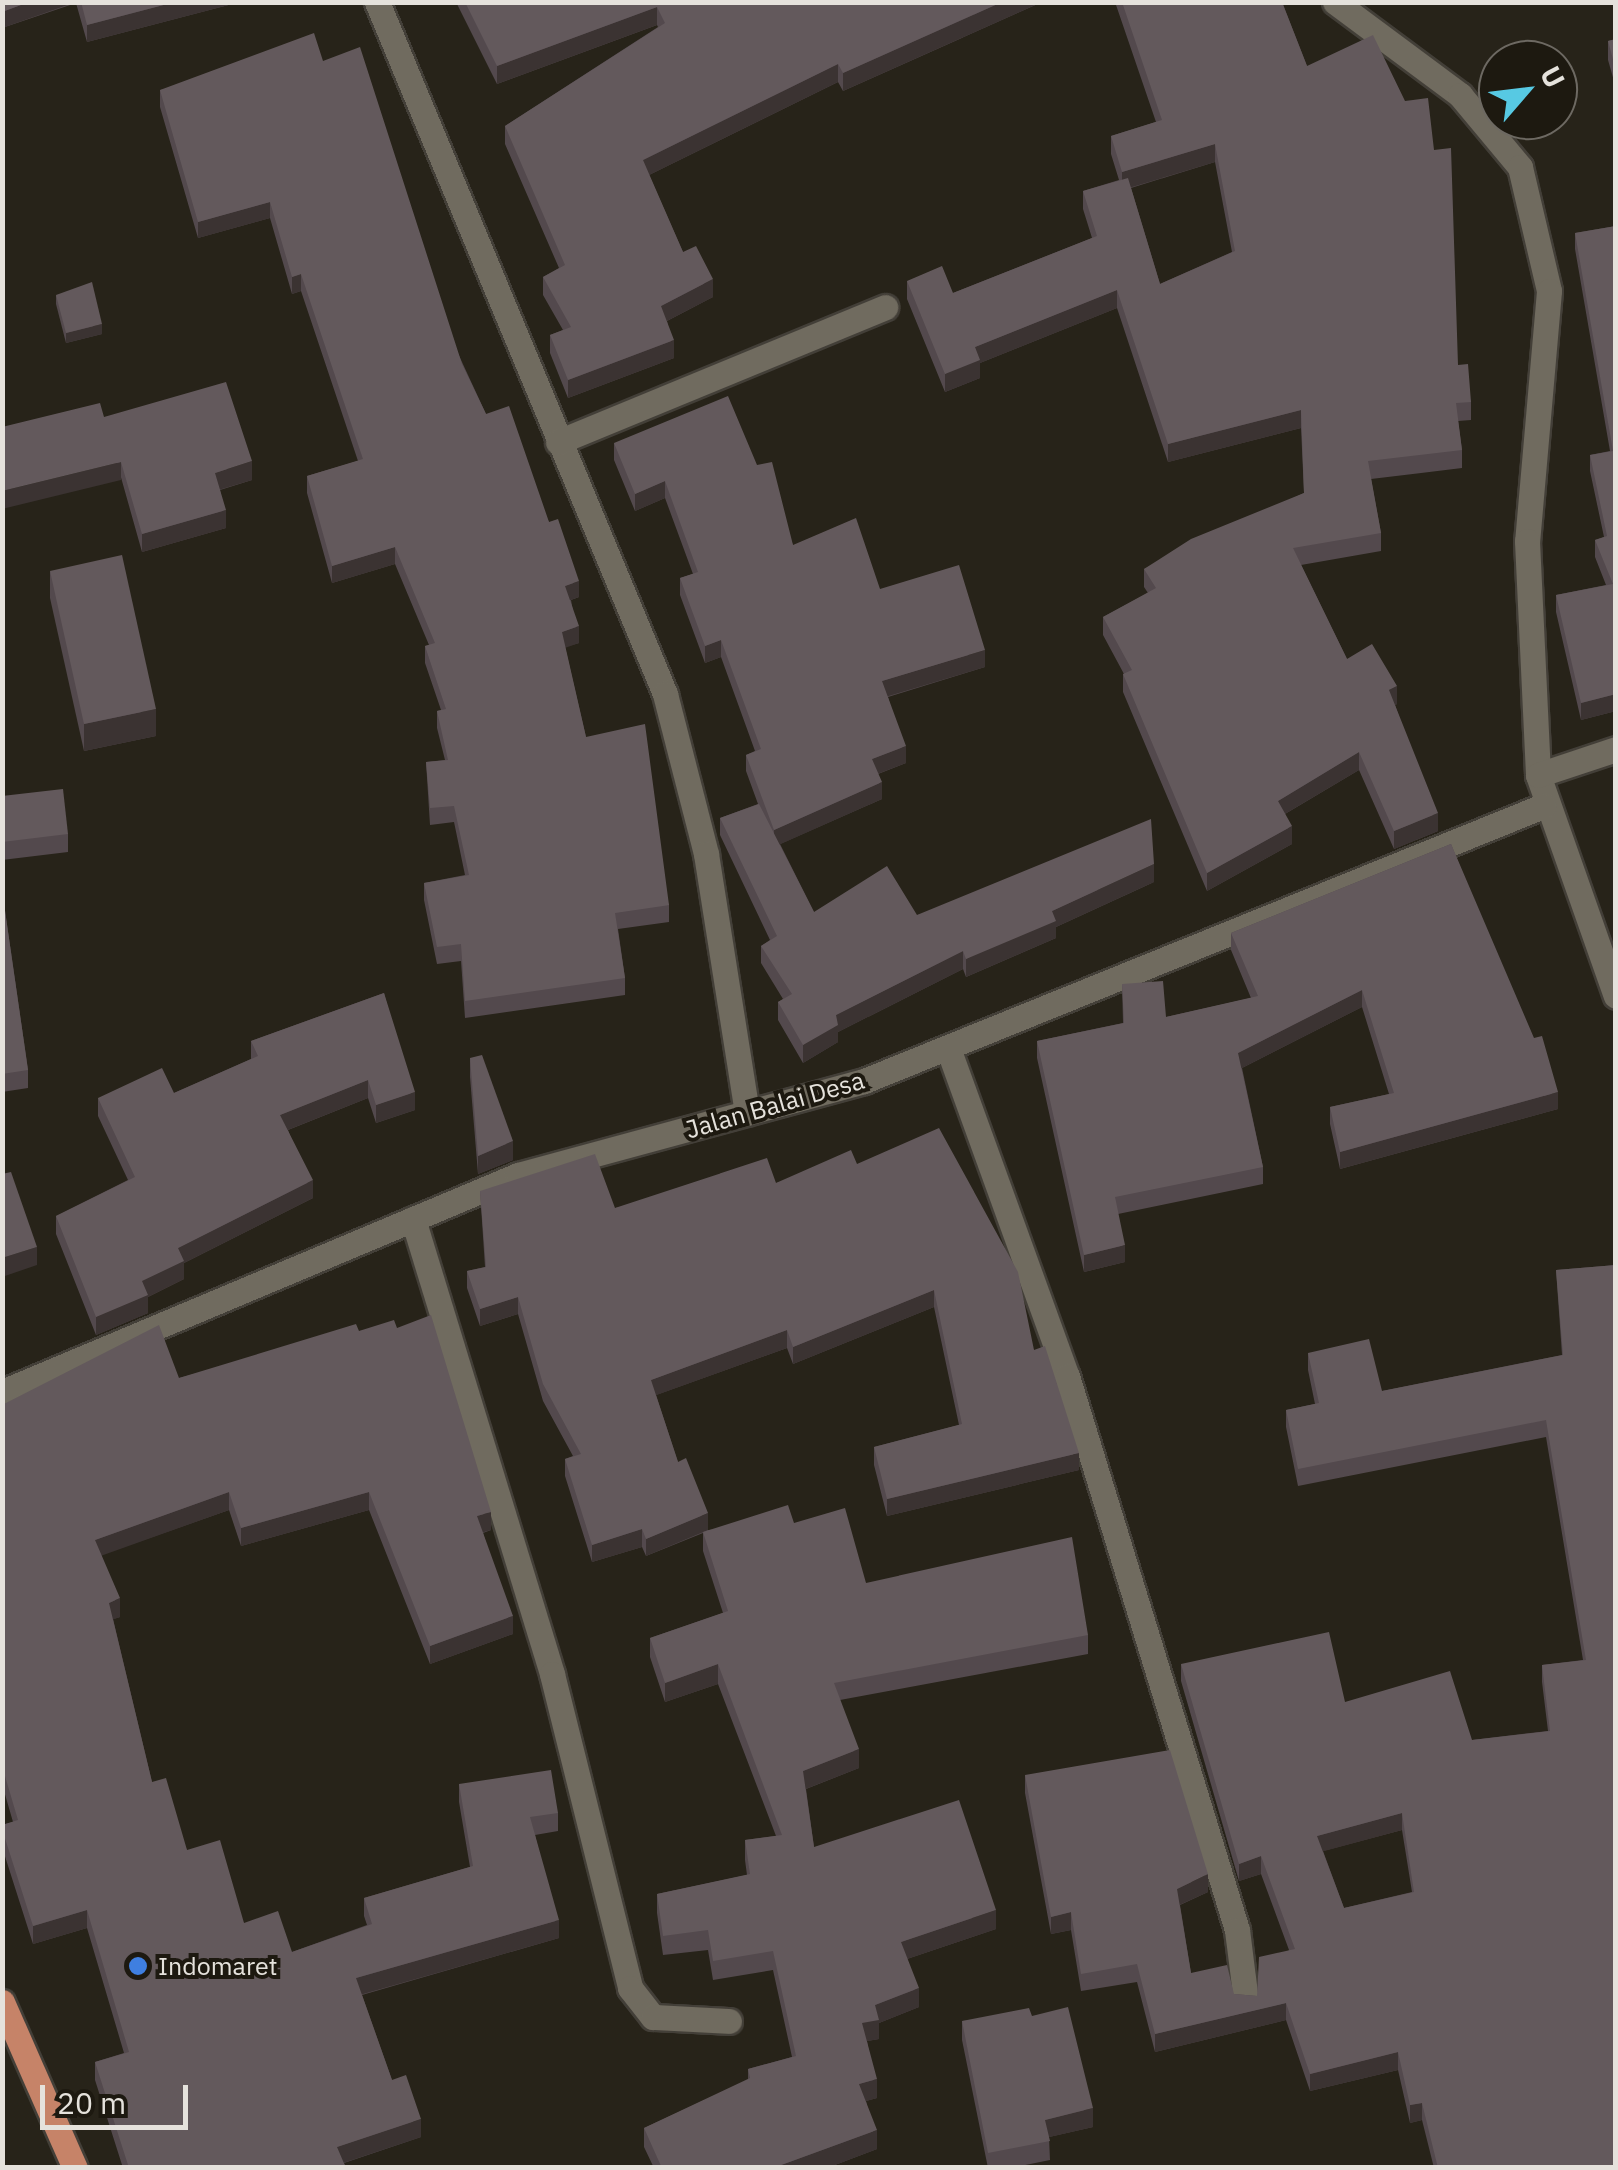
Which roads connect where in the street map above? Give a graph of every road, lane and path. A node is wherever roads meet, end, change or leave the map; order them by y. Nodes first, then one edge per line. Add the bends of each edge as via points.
1 (377, 2) edge
2 (1334, 2) edge
3 (885, 307) dead end
4 (558, 442) junction
5 (1616, 749) edge
6 (1538, 775) junction
7 (1543, 806) junction
8 (1616, 996) edge
9 (948, 1048) junction
10 (747, 1113) junction
11 (413, 1219) junction
12 (2, 1392) edge
13 (2, 2002) edge
14 (1246, 2002) edge
15 (729, 2022) dead end
16 (74, 2168) edge

1 - 4 street
2 - 6 street via 1460,95 1520,167 1549,291 1527,541
3 - 4 street
4 - 10 street via 664,694 706,854
5 - 6 street
6 - 7 street
7 - 8 street
7 - 9 street, Jalan Balai Desa
9 - 10 street, Jalan Balai Desa
9 - 14 street via 1068,1376 1237,1930
10 - 11 street, Jalan Balai Desa via 518,1175
11 - 12 street, Jalan Balai Desa
11 - 15 street via 552,1674 630,1988 652,2018
13 - 16 main road

